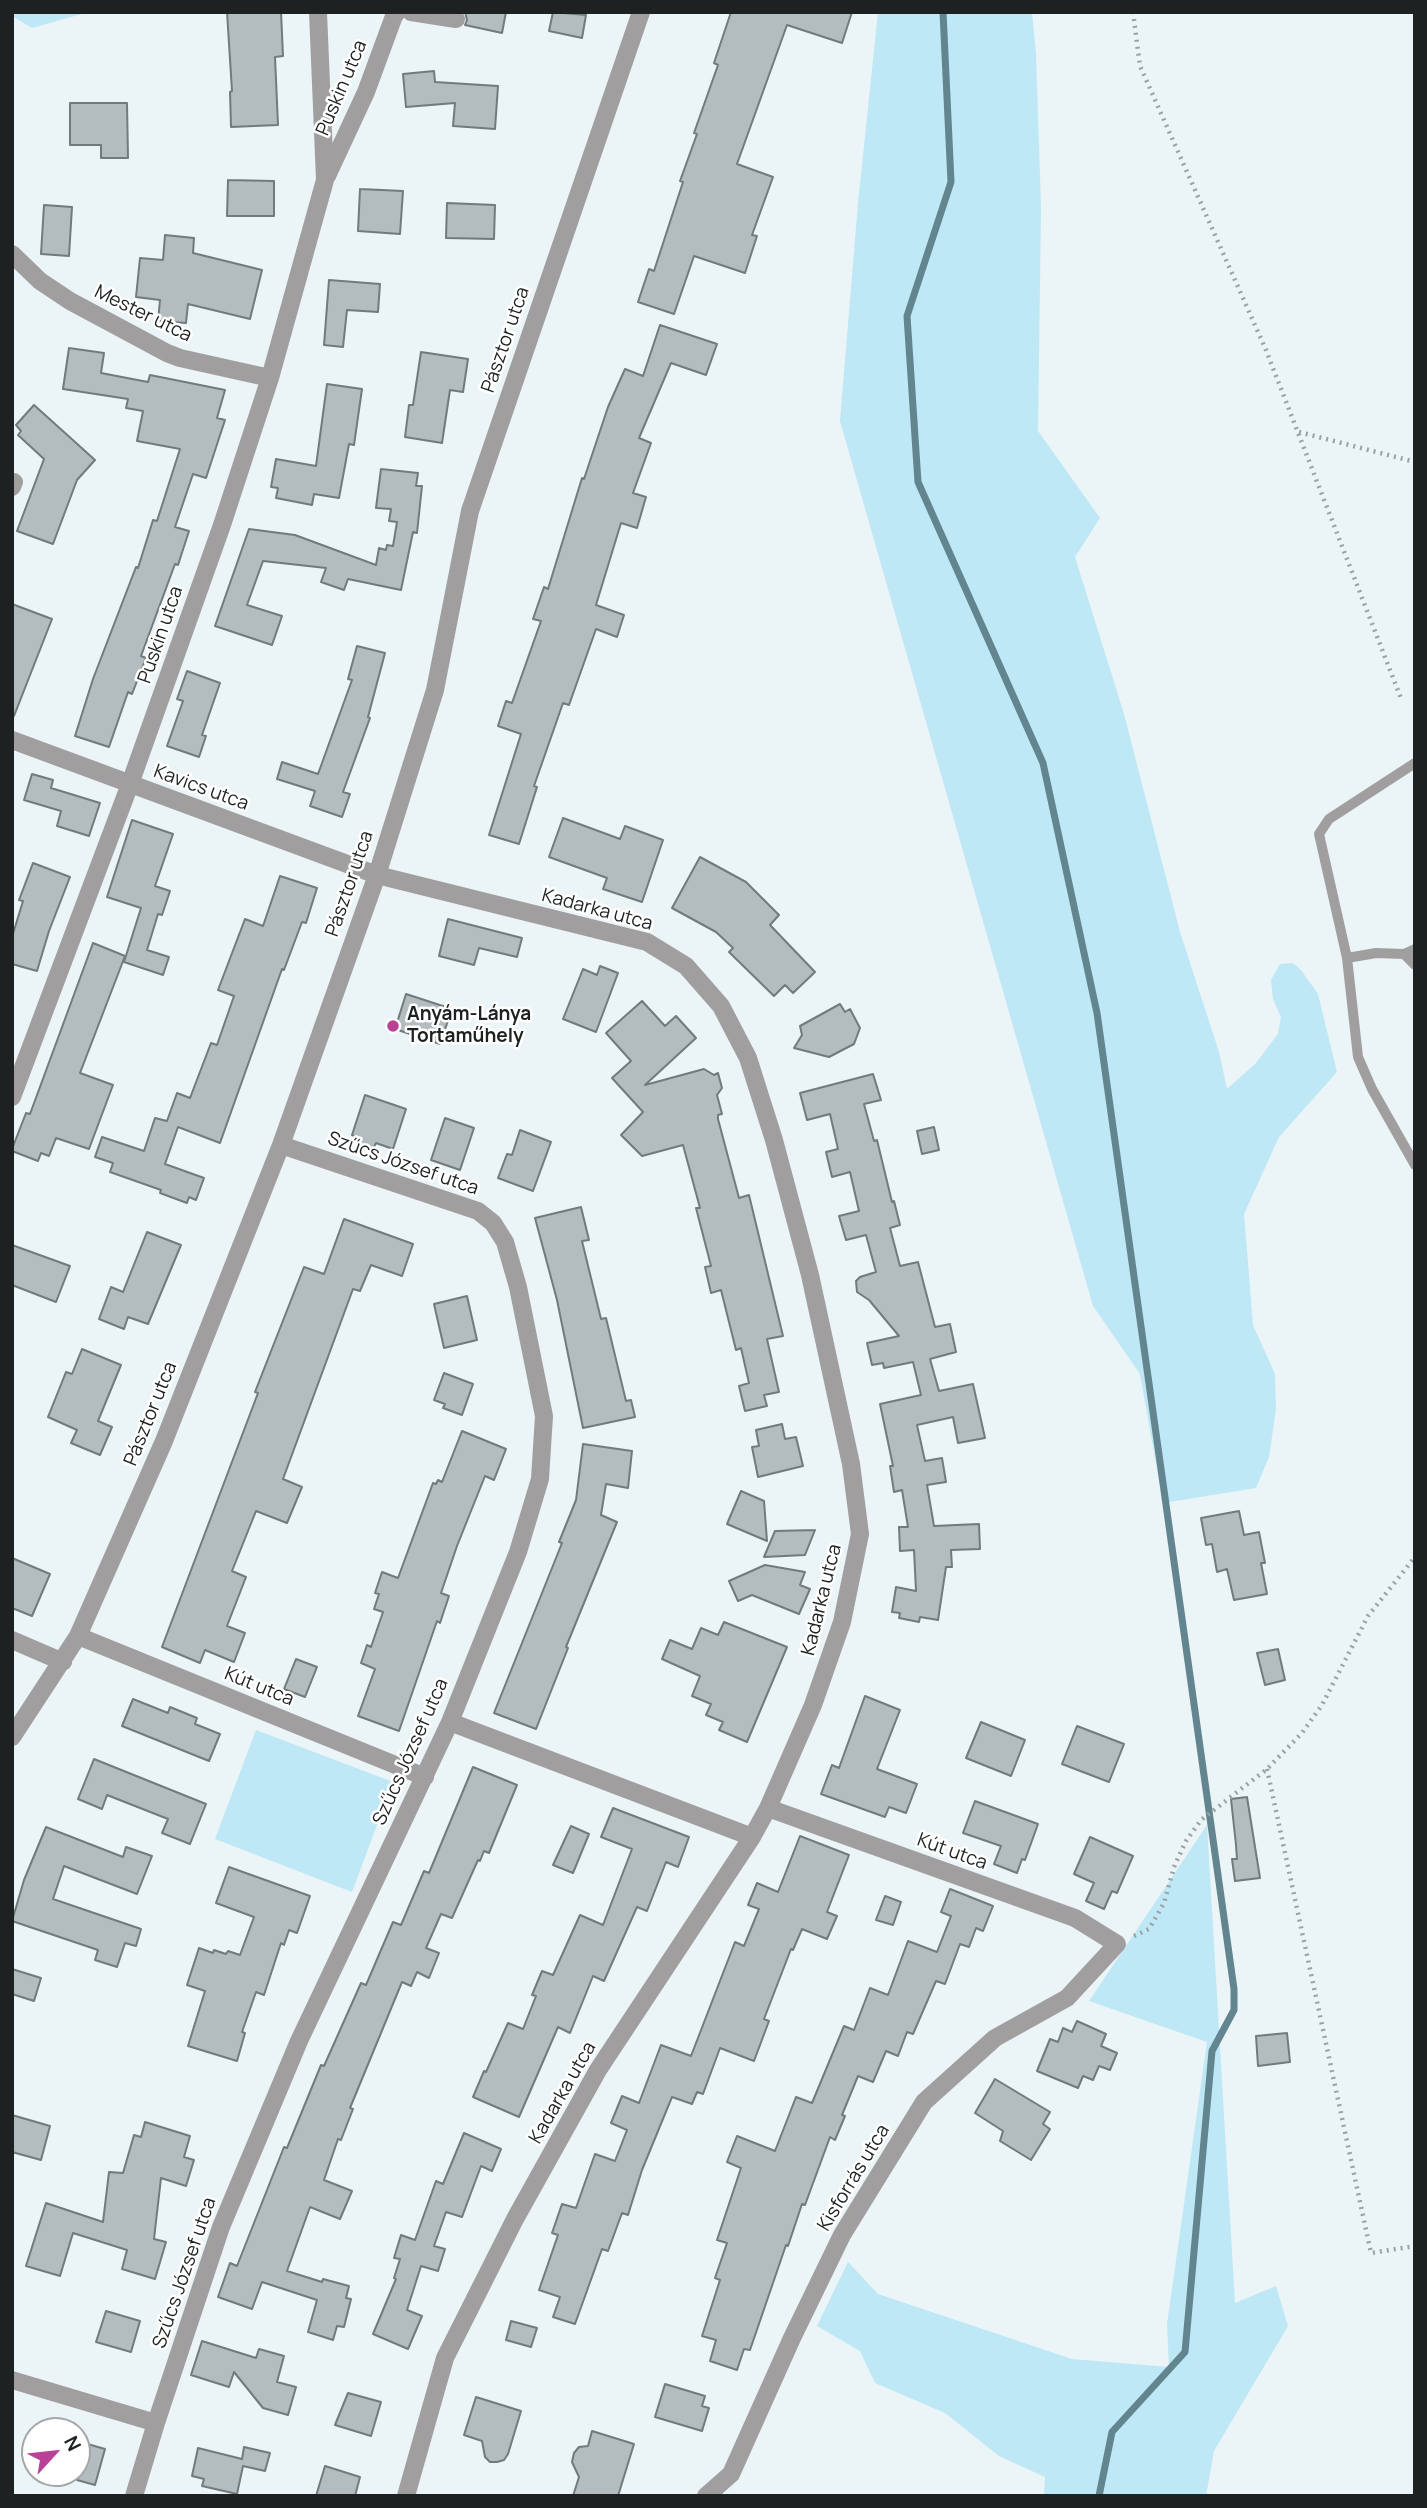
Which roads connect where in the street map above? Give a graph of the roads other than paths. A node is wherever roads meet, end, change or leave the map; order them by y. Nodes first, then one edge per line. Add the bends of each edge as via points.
1 (318, 12) edge
2 (397, 12) edge
3 (411, 12) edge
4 (640, 12) edge
5 (456, 19) dead end
6 (325, 180) junction
7 (12, 254) edge
8 (270, 378) junction
9 (12, 740) edge
10 (1415, 763) edge
11 (130, 784) junction
12 (377, 875) junction
13 (1409, 951) edge
14 (1347, 958) junction
15 (1415, 965) edge
16 (12, 1097) edge
17 (281, 1145) junction
18 (1415, 1166) edge
19 (78, 1636) junction
20 (12, 1640) edge
21 (63, 1662) junction
22 (450, 1723) junction
23 (12, 1737) edge
24 (425, 1777) junction
25 (768, 1808) junction
26 (752, 1837) junction
27 (1117, 1944) joint
28 (12, 2381) edge
29 (156, 2423) junction
30 (134, 2496) edge
31 (406, 2496) edge
32 (706, 2496) edge

1 - 6 street, Puskin utca
2 - 6 street, Puskin utca
3 - 5 street
4 - 12 street, Pásztor utca via 470,511 435,690
6 - 8 street, Puskin utca
7 - 8 street, Mester utca via 70,301 167,352
8 - 11 street, Puskin utca
9 - 11 street, Kavics utca
10 - 14 lane via 1329,819 1320,834
11 - 12 street, Kavics utca
11 - 16 street, Puskin utca
12 - 17 street, Pásztor utca
12 - 25 street, Kadarka utca via 647,942 686,966 721,1006 748,1058 810,1275 851,1464 860,1534 842,1622 813,1705
13 - 14 lane
13 - 15 lane
14 - 18 lane via 1358,1057
17 - 19 street, Pásztor utca via 164,1441
17 - 22 street, Szűcs József utca via 478,1211 505,1242 544,1416 541,1479 518,1552
19 - 21 street, Pásztor utca
19 - 24 street, Kút utca
20 - 21 street
21 - 23 street, Pásztor utca
22 - 24 street, Szűcs József utca
22 - 26 street
24 - 29 street, Szűcs József utca via 299,2041 221,2227
25 - 26 street, Kadarka utca
25 - 27 street, Kút utca via 1075,1918
26 - 31 street, Kadarka utca via 598,2070 515,2219 445,2358
27 - 32 street, Kisforrás utca via 1067,1998 995,2038 925,2102 842,2235 731,2474
28 - 29 street
29 - 30 street, Szűcs József utca

